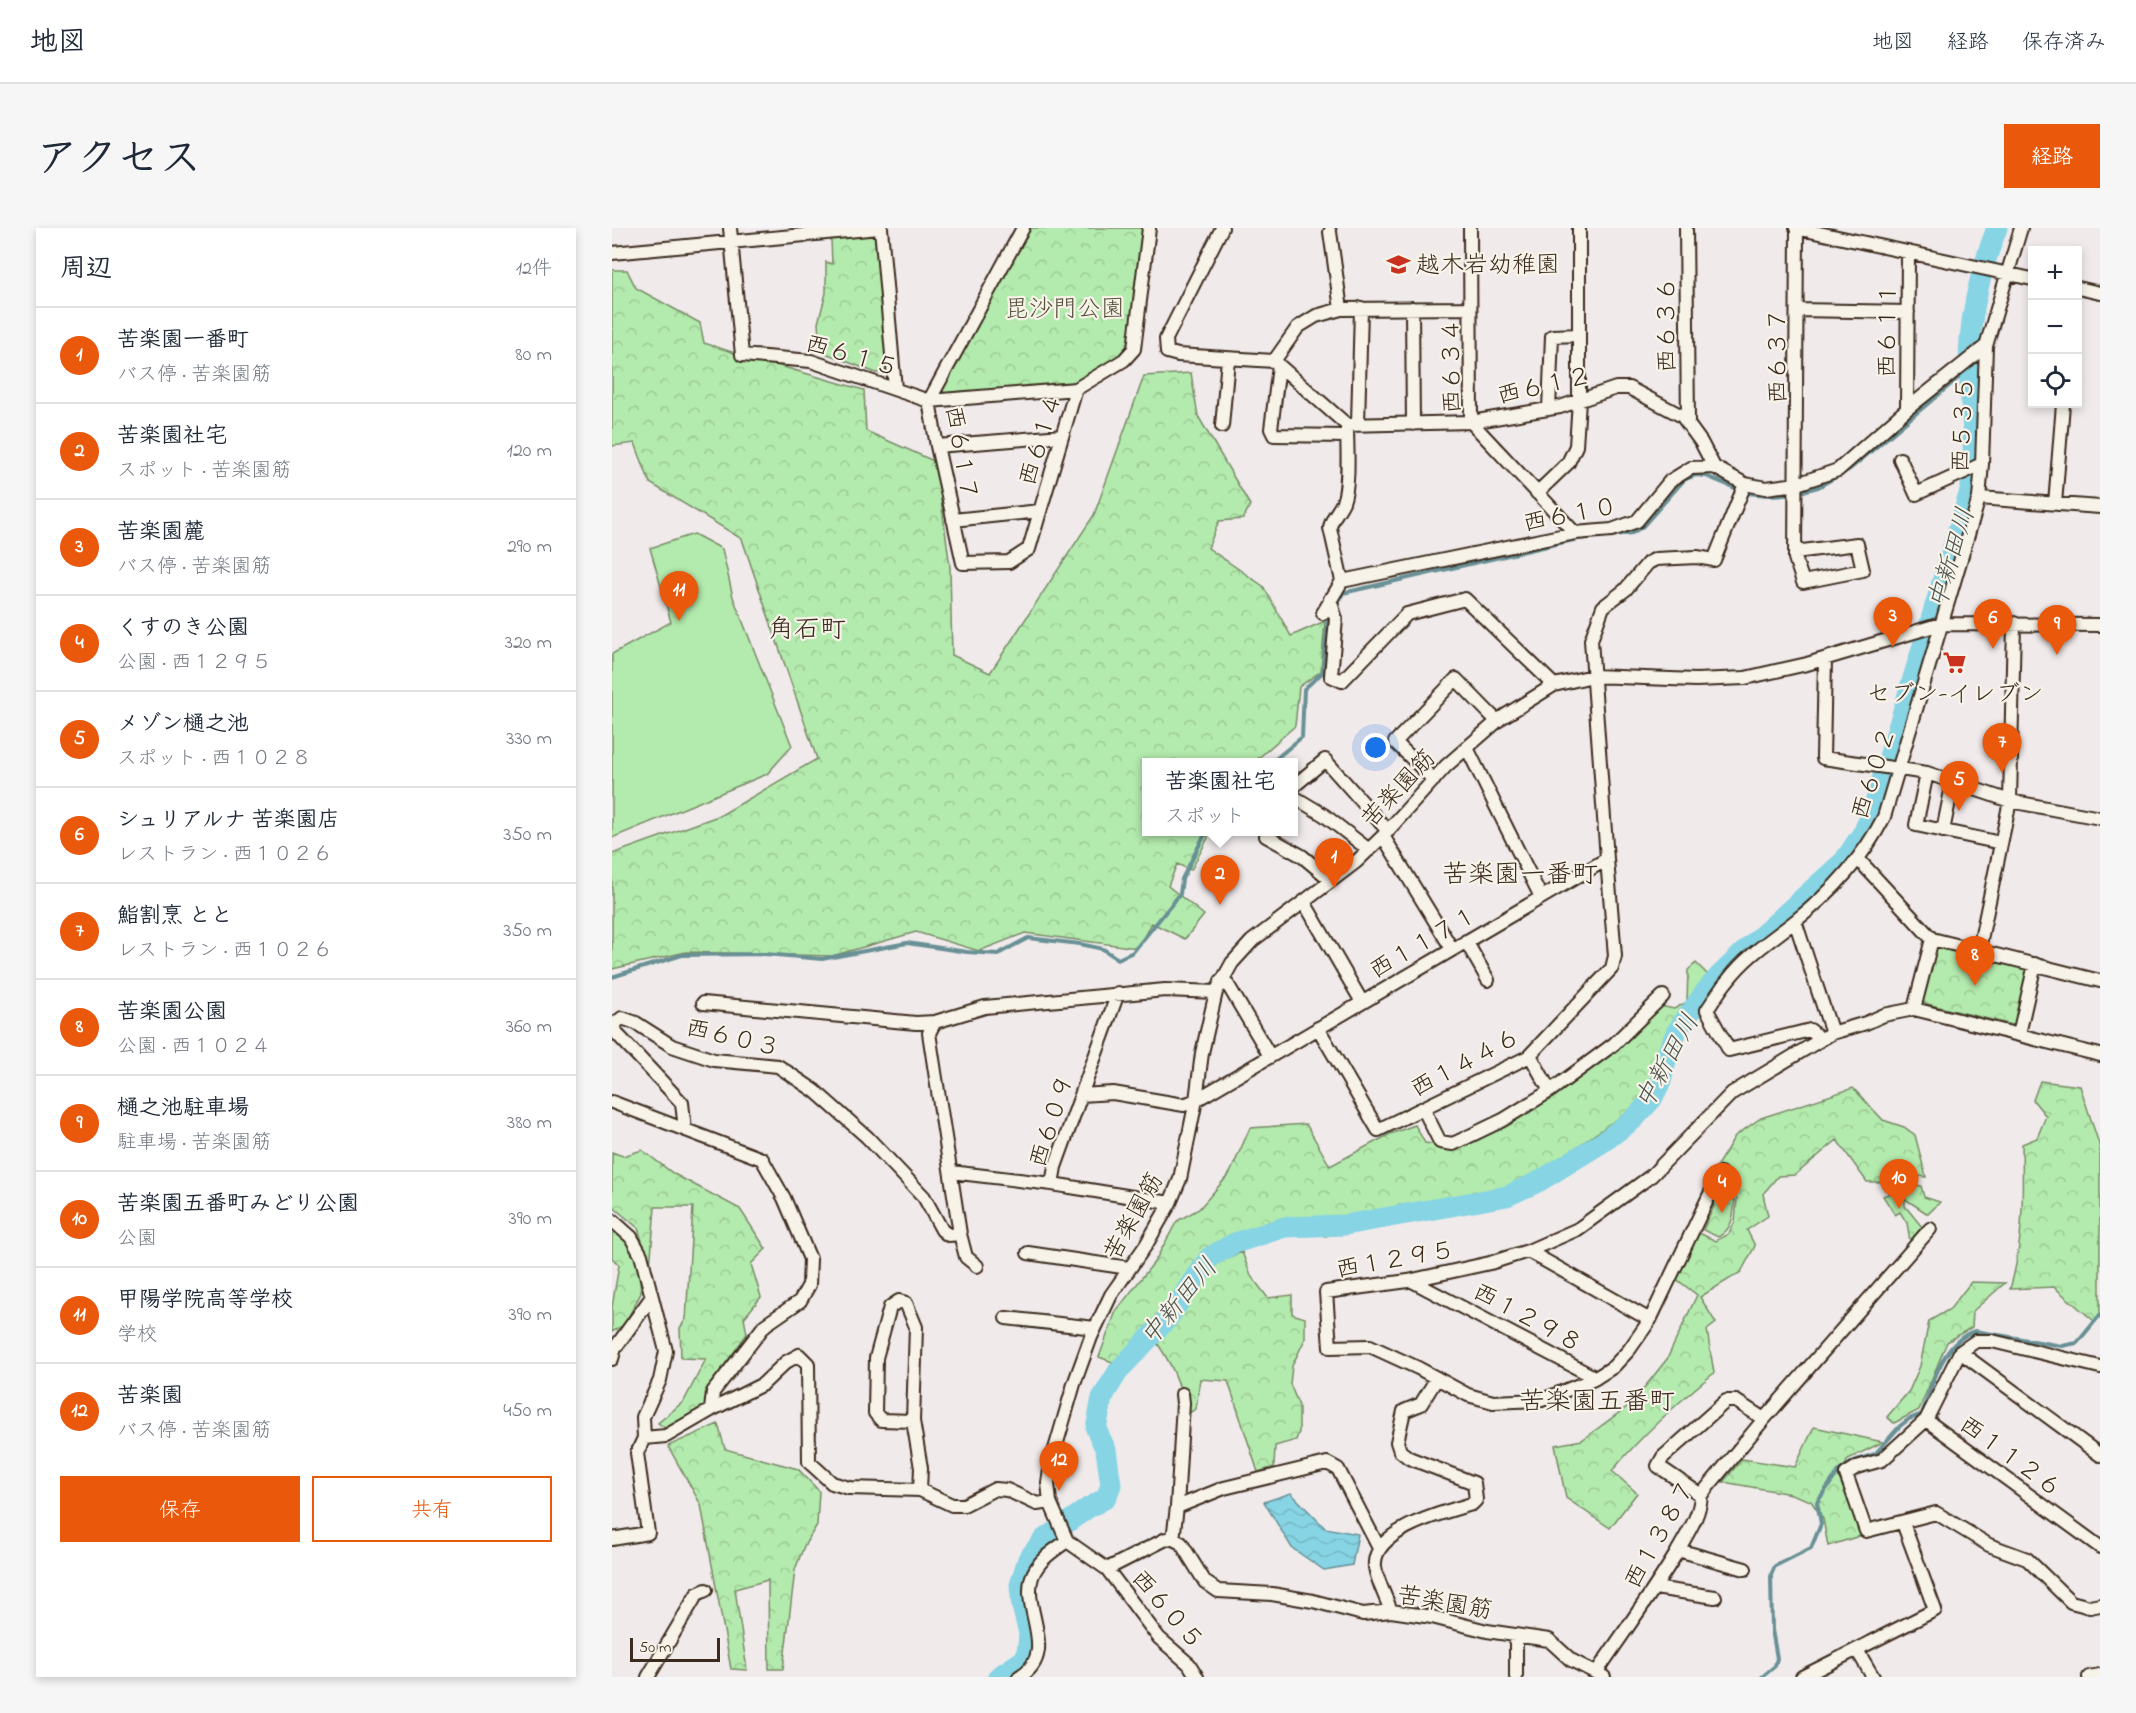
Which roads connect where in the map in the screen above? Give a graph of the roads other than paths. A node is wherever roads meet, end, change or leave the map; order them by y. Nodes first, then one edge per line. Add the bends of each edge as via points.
1 (730, 228) edge
2 (880, 228) edge
3 (1023, 228) edge
4 (1149, 228) edge
5 (1222, 228) edge
6 (1470, 228) edge
7 (1579, 228) edge
8 (1686, 228) edge
9 (1797, 228) edge
10 (2021, 228) edge
11 (1330, 232) dead end
12 (731, 243) junction
13 (1908, 252) junction
14 (612, 253) edge
15 (2007, 274) junction
16 (2028, 278) edge
17 (2082, 289) edge
18 (2100, 293) edge
19 (1361, 308) junction
20 (1412, 308) junction
21 (1470, 308) junction
22 (1341, 309) junction
23 (1798, 310) junction
24 (1908, 312) junction
25 (1579, 335) junction
26 (1986, 346) junction
27 (1228, 359) junction
28 (1277, 364) junction
29 (895, 389) junction
30 (1076, 389) junction
31 (929, 401) junction
32 (1579, 401) junction
33 (2063, 408) edge
34 (1549, 409) junction
35 (1907, 409) junction
36 (1688, 421) junction
37 (1471, 422) junction
38 (1413, 424) junction
39 (1222, 426) dead end
40 (1351, 429) junction
41 (1062, 436) junction
42 (937, 446) junction
43 (1900, 459) dead end
44 (1982, 464) junction
45 (1714, 467) junction
46 (1744, 488) junction
47 (1797, 489) junction
48 (1537, 493) junction
49 (1979, 498) junction
50 (2055, 504) junction
51 (2100, 507) edge
52 (1040, 511) junction
53 (953, 520) junction
54 (1575, 533) junction
55 (1795, 552) junction
56 (963, 563) joint
57 (1342, 581) junction
58 (2014, 623) junction
59 (1938, 625) junction
60 (2100, 625) edge
61 (1825, 658) junction
62 (1593, 676) junction
63 (1554, 685) junction
64 (1497, 722) junction
65 (1467, 748) junction
66 (1898, 768) junction
67 (1927, 773) junction
68 (1434, 780) junction
69 (1953, 781) junction
70 (1298, 782) edge
71 (1298, 800) edge
72 (2010, 801) junction
73 (2100, 818) edge
74 (1943, 831) junction
75 (1385, 833) junction
76 (1266, 836) dead end
77 (2001, 843) junction
78 (1369, 850) junction
79 (1607, 859) junction
80 (1858, 859) junction
81 (1331, 880) junction
82 (1541, 897) junction
83 (1304, 902) junction
84 (1795, 921) junction
85 (1932, 939) junction
86 (1466, 940) junction
87 (1452, 949) junction
88 (1979, 949) junction
89 (2035, 964) junction
90 (1488, 980) dead end
91 (2100, 981) edge
92 (1219, 986) junction
93 (1118, 993) junction
94 (1663, 996) dead end
95 (1362, 1002) junction
96 (703, 1003) dead end
97 (1914, 1009) junction
98 (934, 1022) junction
99 (1318, 1028) junction
100 (2019, 1034) junction
101 (1827, 1036) junction
102 (1530, 1055) junction
103 (2100, 1055) edge
104 (1270, 1056) junction
105 (1550, 1091) junction
106 (1081, 1095) junction
107 (1196, 1100) junction
108 (612, 1102) edge
109 (1423, 1108) junction
110 (685, 1129) junction
111 (951, 1172) junction
112 (1720, 1173) dead end
113 (1052, 1184) junction
114 (1170, 1203) junction
115 (612, 1220) edge
116 (1930, 1229) dead end
117 (960, 1234) junction
118 (1528, 1251) junction
119 (1028, 1253) dead end
120 (977, 1266) dead end
121 (1129, 1268) junction
122 (1408, 1281) junction
123 (651, 1298) junction
124 (1006, 1318) dead end
125 (1650, 1320) junction
126 (1095, 1328) junction
127 (613, 1352) edge
128 (1960, 1352) junction
129 (2100, 1367) edge
130 (1437, 1378) junction
131 (1596, 1378) junction
132 (1182, 1394) dead end
133 (711, 1410) junction
134 (1764, 1419) junction
135 (913, 1420) junction
136 (1926, 1420) junction
137 (644, 1438) junction
138 (2100, 1455) edge
139 (920, 1490) junction
140 (1701, 1495) junction
141 (1050, 1502) junction
142 (1177, 1507) junction
143 (1903, 1522) junction
144 (1065, 1537) junction
145 (612, 1539) edge
146 (1173, 1539) junction
147 (2100, 1547) edge
148 (1379, 1548) junction
149 (1678, 1550) junction
150 (1107, 1569) junction
151 (1744, 1569) dead end
152 (1655, 1588) junction
153 (706, 1590) dead end
154 (1715, 1597) dead end
155 (2100, 1605) edge
156 (1391, 1611) junction
157 (1516, 1635) junction
158 (1857, 1650) junction
159 (1514, 1675) edge
160 (1600, 1675) edge
161 (2100, 1675) edge
162 (648, 1677) edge
163 (1019, 1677) edge
164 (1197, 1677) edge
165 (1803, 1677) edge
166 (1874, 1677) edge
167 (2089, 1677) edge

1 - 12 street, 西６１５
2 - 12 street
2 - 29 street
3 - 31 street, 西６１７
4 - 30 street, 西６１４ via 1134,349 1124,360
5 - 27 street via 1166,339 1167,352 1178,356
6 - 21 street, 西６３４
7 - 25 street
8 - 36 street, 西６３６
9 - 13 street
9 - 23 street, 西６３７
10 - 15 street, 西５３５
11 - 22 street
12 - 14 street
12 - 29 street, 西６１５ via 742,355 811,360
13 - 15 street
13 - 24 street, 西６１１
15 - 16 street
15 - 26 street, 西５３５
17 - 18 street
19 - 20 street
19 - 22 street
19 - 40 street
20 - 21 street
20 - 38 street
21 - 37 street, 西６３４
22 - 28 street via 1316,316 1298,327
23 - 24 street
23 - 47 street, 西６３７
24 - 35 street, 西６１１
25 - 32 street
25 - 34 street via 1552,336
26 - 35 street
26 - 44 street, 西５３５
27 - 28 street
27 - 39 street
28 - 40 street
28 - 40 street, 西６１２ via 1270,429 1274,435
29 - 31 street, 西６１５
30 - 31 street, 西６１５
30 - 41 street, 西６１４
31 - 42 street, 西６１７
32 - 34 street, 西６１２
32 - 36 street, 西６１２ via 1616,388 1629,388
32 - 48 street via 1576,446 1568,463
33 - 50 street
34 - 37 street, 西６１２
35 - 47 street via 1838,470
36 - 45 street, 西６１２
37 - 38 street, 西６１２
37 - 48 street, 西６３４
38 - 40 street, 西６１２
40 - 57 street via 1343,502 1330,528
41 - 42 street
41 - 52 street, 西６１４
42 - 53 street, 西６１７
43 - 44 street via 1916,494
44 - 49 street, 西５３５
45 - 46 street
45 - 54 street, 西６１０ via 1691,468 1670,481 1637,521 1612,530
46 - 47 street
46 - 62 street via 1714,560 1656,559 1603,608 1591,640
47 - 55 street, 西６３７
48 - 54 street, 西６３４
49 - 50 street
49 - 59 street, 西５３５
50 - 51 street
52 - 53 street
52 - 56 street, 西６１４ via 1029,549 1009,562
53 - 56 street, 西６１７
54 - 57 street, 西６１０
55 - 55 street, 西６３７ via 1803,582 1863,570 1857,544
57 - 63 street via 1328,606 1336,619 1331,676 1342,681 1407,614 1465,599
58 - 59 street
58 - 60 street
58 - 72 street
59 - 61 street, 苦楽園筋
59 - 66 street, 西６０２
61 - 62 street, 苦楽園筋 via 1745,678
61 - 66 street via 1823,758
62 - 63 street, 苦楽園筋
62 - 79 street
63 - 64 street, 苦楽園筋
64 - 65 street, 苦楽園筋
64 - 68 street via 1456,679 1395,742
65 - 68 street, 苦楽園筋
65 - 82 street
66 - 67 street
66 - 80 street, 西６０２ via 1884,817
67 - 69 street
67 - 74 street via 1916,825
68 - 75 street, 苦楽園筋
69 - 72 street
69 - 74 street
70 - 75 street via 1325,760
71 - 78 street
72 - 73 street
72 - 77 street
74 - 77 street
75 - 78 street, 苦楽園筋
75 - 87 street
76 - 81 street via 1302,856
77 - 88 street
78 - 81 street, 苦楽園筋
79 - 82 street, 西１１７１
79 - 102 street, 西１４４６ via 1615,956 1612,968
80 - 84 street, 西６０２
80 - 85 street
81 - 83 street, 苦楽園筋
82 - 86 street, 西１１７１
83 - 92 street, 苦楽園筋 via 1252,941 1232,963
83 - 95 street
84 - 101 street
84 - 101 street, 西６０２ via 1728,979 1707,1010 1729,1050 1810,1030
85 - 88 street
85 - 97 street
86 - 87 street, 西１１７１
86 - 90 street
87 - 95 street, 西１１７１
88 - 89 street
89 - 91 street
89 - 100 street
92 - 93 street
92 - 104 street via 1228,985
92 - 107 street, 苦楽園筋 via 1202,1053
93 - 98 street via 985,1007
93 - 106 street, 西６０９
94 - 105 street via 1614,1044
95 - 99 street, 西１１７１
96 - 98 street
97 - 100 street
97 - 101 street
98 - 111 street via 929,1034
99 - 104 street, 西１１７１
99 - 109 street, 西１４４６ via 1378,1130
100 - 103 street
101 - 118 street, 西１２９５ via 1732,1093 1651,1176 1617,1202 1578,1229
102 - 105 street
102 - 109 street, 西１４４６
104 - 107 street, 西１１７１
105 - 109 street via 1453,1144 1440,1142
106 - 107 street via 1113,1093 1184,1105
106 - 113 street, 西６０９
107 - 114 street, 苦楽園筋 via 1180,1179
108 - 110 street
110 - 117 street, 西６０３ via 682,1103 618,1035 613,1024 622,1018 672,1046 714,1060 778,1066 815,1091 867,1137 924,1197 942,1230 948,1235
110 - 133 street via 762,1160 784,1198 810,1259 809,1285 800,1301 765,1325 713,1392
111 - 113 street
111 - 117 street
112 - 125 street, 西１２９５
113 - 114 street, 西６０９
114 - 121 street, 苦楽園筋
115 - 123 street via 631,1237 641,1255
116 - 134 street, 西１３８７
117 - 120 street via 966,1257
118 - 122 street, 西１２９５
118 - 125 street
119 - 121 street
121 - 126 street, 苦楽園筋 via 1110,1295
122 - 130 street, 西１２９５ via 1326,1292 1330,1347 1370,1346
122 - 131 street, 西１２９８ via 1414,1280
123 - 127 street
123 - 137 street via 666,1351 660,1380 643,1417
124 - 126 street
125 - 131 street, 西１２９５ via 1629,1350
126 - 141 street, 苦楽園筋 via 1058,1435 1048,1483
128 - 129 street via 1976,1341 1992,1341
128 - 136 street
128 - 138 street
130 - 131 street, 西１２９５ via 1468,1395 1493,1402 1542,1400
130 - 148 street via 1421,1404 1404,1411 1396,1442 1409,1458 1474,1483 1476,1500 1424,1518
132 - 142 street
133 - 137 street via 666,1436
133 - 139 street via 763,1384 799,1355 808,1364 809,1462 832,1483 849,1488
134 - 140 street, 西１３８７
134 - 140 street via 1736,1401 1726,1401 1663,1457 1658,1466
135 - 135 street via 916,1327 906,1303 899,1300 890,1307 876,1359 875,1413 881,1420
135 - 139 street via 921,1468
136 - 143 street via 1882,1460 1846,1474 1866,1531
136 - 147 street, 西１１２６
137 - 145 street via 637,1453 648,1533
139 - 141 street via 952,1504 964,1505 995,1489 1007,1490 1037,1504
140 - 149 street, 西１３８７ via 1700,1508
141 - 144 street, 苦楽園筋
142 - 146 street
142 - 148 street via 1224,1488 1327,1463 1338,1469
143 - 155 street via 1936,1514 1989,1545 2027,1560 2071,1602 2090,1607
143 - 158 street via 1935,1610
144 - 150 street
144 - 163 street via 1043,1558 1032,1577 1030,1592 1038,1652 1029,1671
146 - 150 street
146 - 156 street, 苦楽園筋 via 1181,1543 1205,1582 1218,1591 1272,1594 1363,1614
148 - 156 street via 1375,1566
149 - 151 street
149 - 152 street, 西１３８７
150 - 164 street, 西６０５ via 1159,1638 1189,1664
152 - 154 street
152 - 160 street, 西１３８７
153 - 162 street via 697,1594
156 - 157 street, 苦楽園筋
157 - 159 street
157 - 160 street, 苦楽園筋 via 1549,1640 1570,1659
158 - 165 street
158 - 166 street
161 - 167 street

